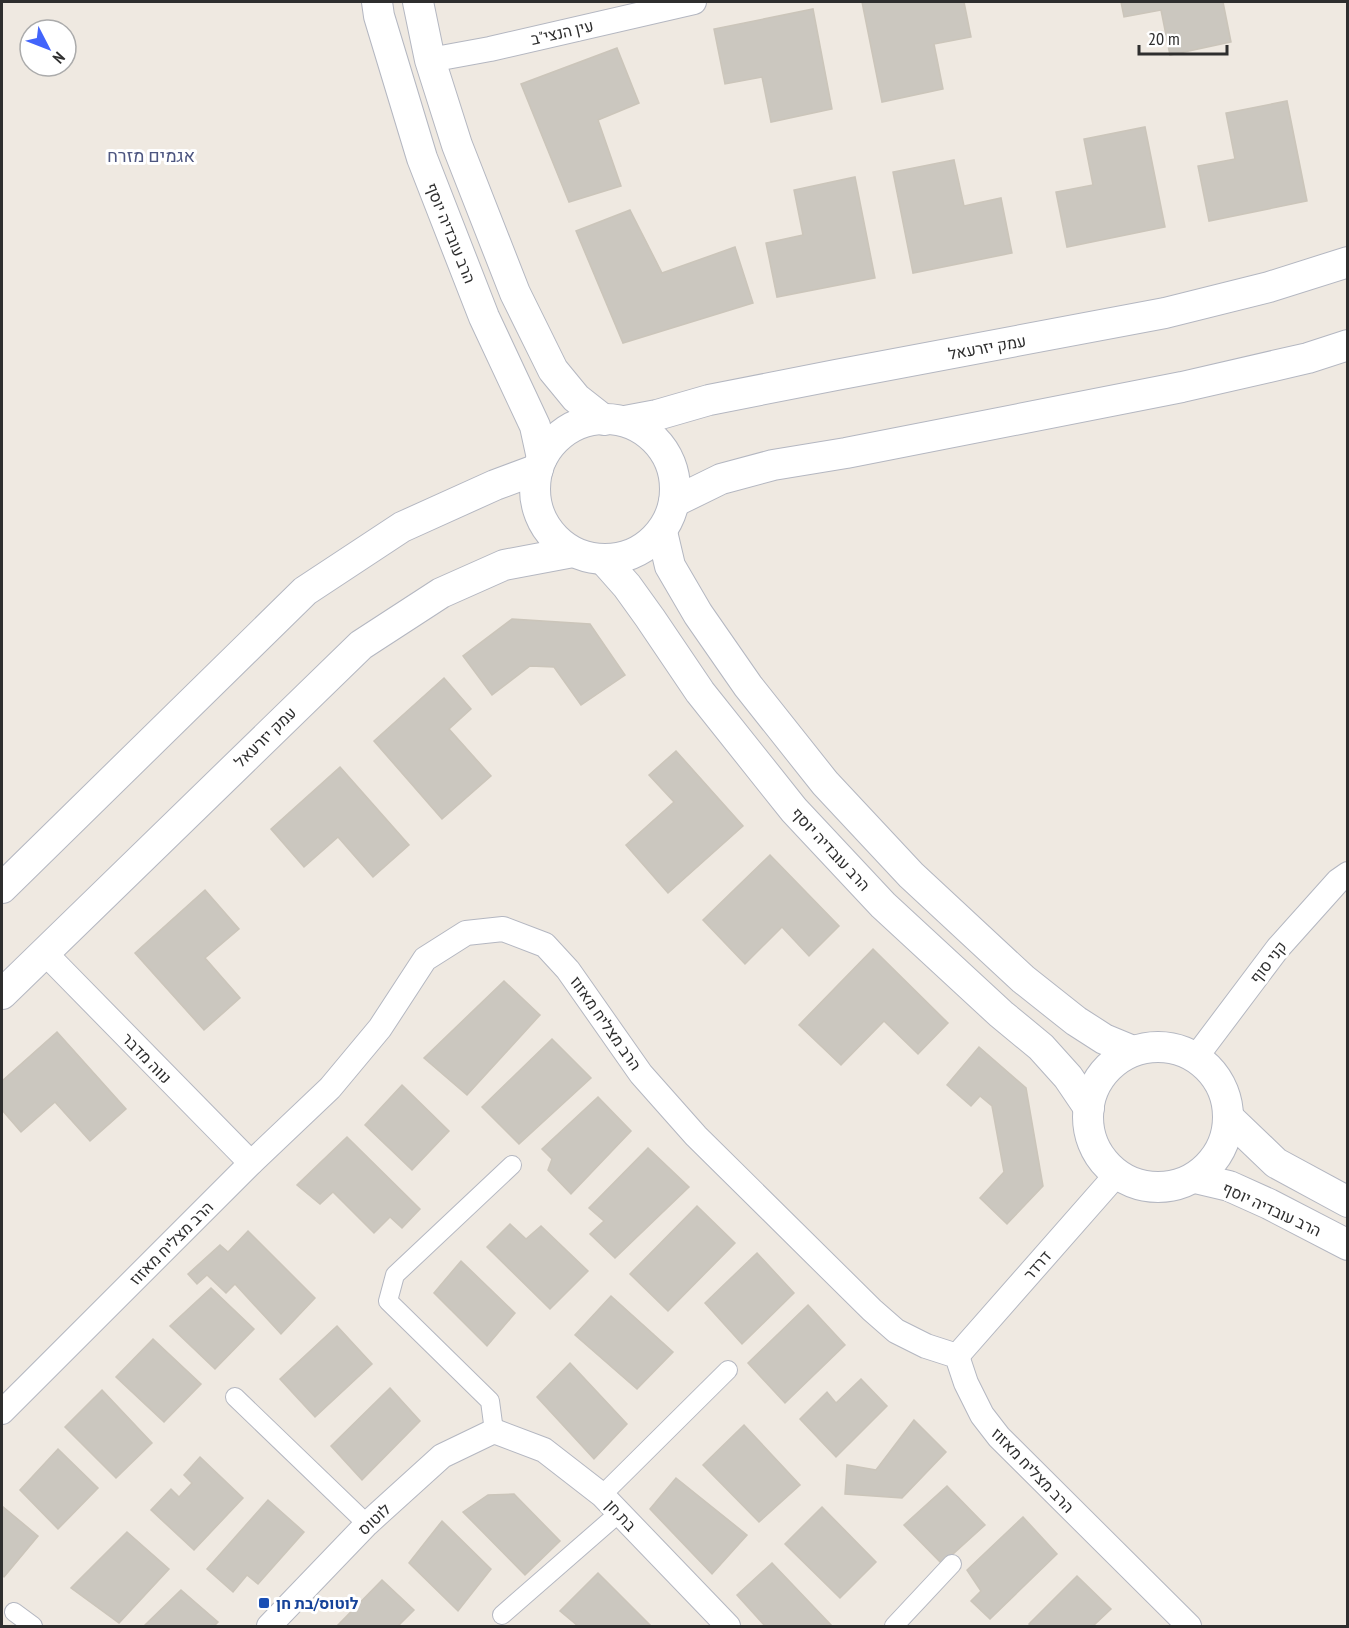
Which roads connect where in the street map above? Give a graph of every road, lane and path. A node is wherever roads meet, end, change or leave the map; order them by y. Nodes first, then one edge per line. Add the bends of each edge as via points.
1 (376, 2) edge
2 (418, 2) edge
3 (694, 2) edge
4 (430, 60) junction
5 (1347, 262) edge
6 (1347, 345) edge
7 (614, 421) junction
8 (540, 463) junction
9 (674, 502) junction
10 (662, 532) junction
11 (573, 552) junction
12 (604, 560) junction
13 (1347, 874) edge
14 (2, 888) edge
15 (44, 952) junction
16 (2, 994) edge
17 (1133, 1051) junction
18 (1196, 1057) junction
19 (1089, 1108) junction
20 (1229, 1118) junction
21 (250, 1163) junction
22 (512, 1165) dead end
23 (1117, 1174) junction
24 (1195, 1178) junction
25 (1347, 1202) edge
26 (1347, 1245) edge
27 (957, 1356) junction
28 (728, 1370) dead end
29 (235, 1397) dead end
30 (2, 1412) edge
31 (494, 1431) junction
32 (602, 1495) junction
33 (619, 1513) junction
34 (367, 1524) junction
35 (952, 1564) dead end
36 (14, 1612) dead end
37 (502, 1615) dead end
38 (33, 1626) edge
39 (269, 1626) edge
40 (728, 1626) edge
41 (894, 1626) edge
42 (1189, 1626) edge

1 - 8 street, הרב עובדיה יוסף via 422,158 484,316 535,426
2 - 4 street
3 - 4 street, עין הנצי"ב
4 - 7 street via 457,145 515,293 553,370 576,398
5 - 7 street, עמק יזרעאל via 1166,313
6 - 9 street via 1182,387 773,465 721,479
7 - 8 street via 597,419 572,427 554,441
7 - 9 street via 649,434 667,455 675,483
8 - 11 street via 535,492 540,518 555,539
8 - 14 street via 402,527 305,591
9 - 10 street
10 - 12 street via 633,554
10 - 17 street via 670,566 698,614 748,686 825,783 911,875 1023,979 1076,1021
11 - 12 street
11 - 15 street, עמק יזרעאל via 504,565 441,593 361,645
12 - 19 street, הרב עובדיה יוסף via 627,586 700,692 794,810 883,905 1041,1047
13 - 18 street, קני סוף via 1278,948
15 - 16 street, עמק יזרעאל
15 - 21 street, נווה מדבר
17 - 18 street via 1174,1048
17 - 19 street via 1108,1066 1090,1097
18 - 20 street via 1216,1076 1227,1098
19 - 23 street via 1087,1120 1097,1153
20 - 24 street via 1226,1139 1214,1161
20 - 25 street via 1276,1162
21 - 27 street, הרב מצליח מאזוז via 330,1088 380,1028 425,959 466,933 503,929 545,945 568,970 641,1074 696,1136 872,1310 896,1330
21 - 30 street, הרב מצליח מאזוז
22 - 31 street via 395,1275 388,1301 490,1401
23 - 24 street via 1161,1188
23 - 27 street, דרדר
24 - 26 street, הרב עובדיה יוסף via 1229,1186
27 - 42 street, הרב מצליח מאזוז via 981,1415 999,1437
28 - 32 street
29 - 34 street
31 - 32 street, בת חן via 544,1450
31 - 34 street, לוטוס via 442,1456
32 - 33 street, בת חן
33 - 37 street
33 - 40 street, בת חן
34 - 39 street, לוטוס
35 - 41 street
36 - 38 street

